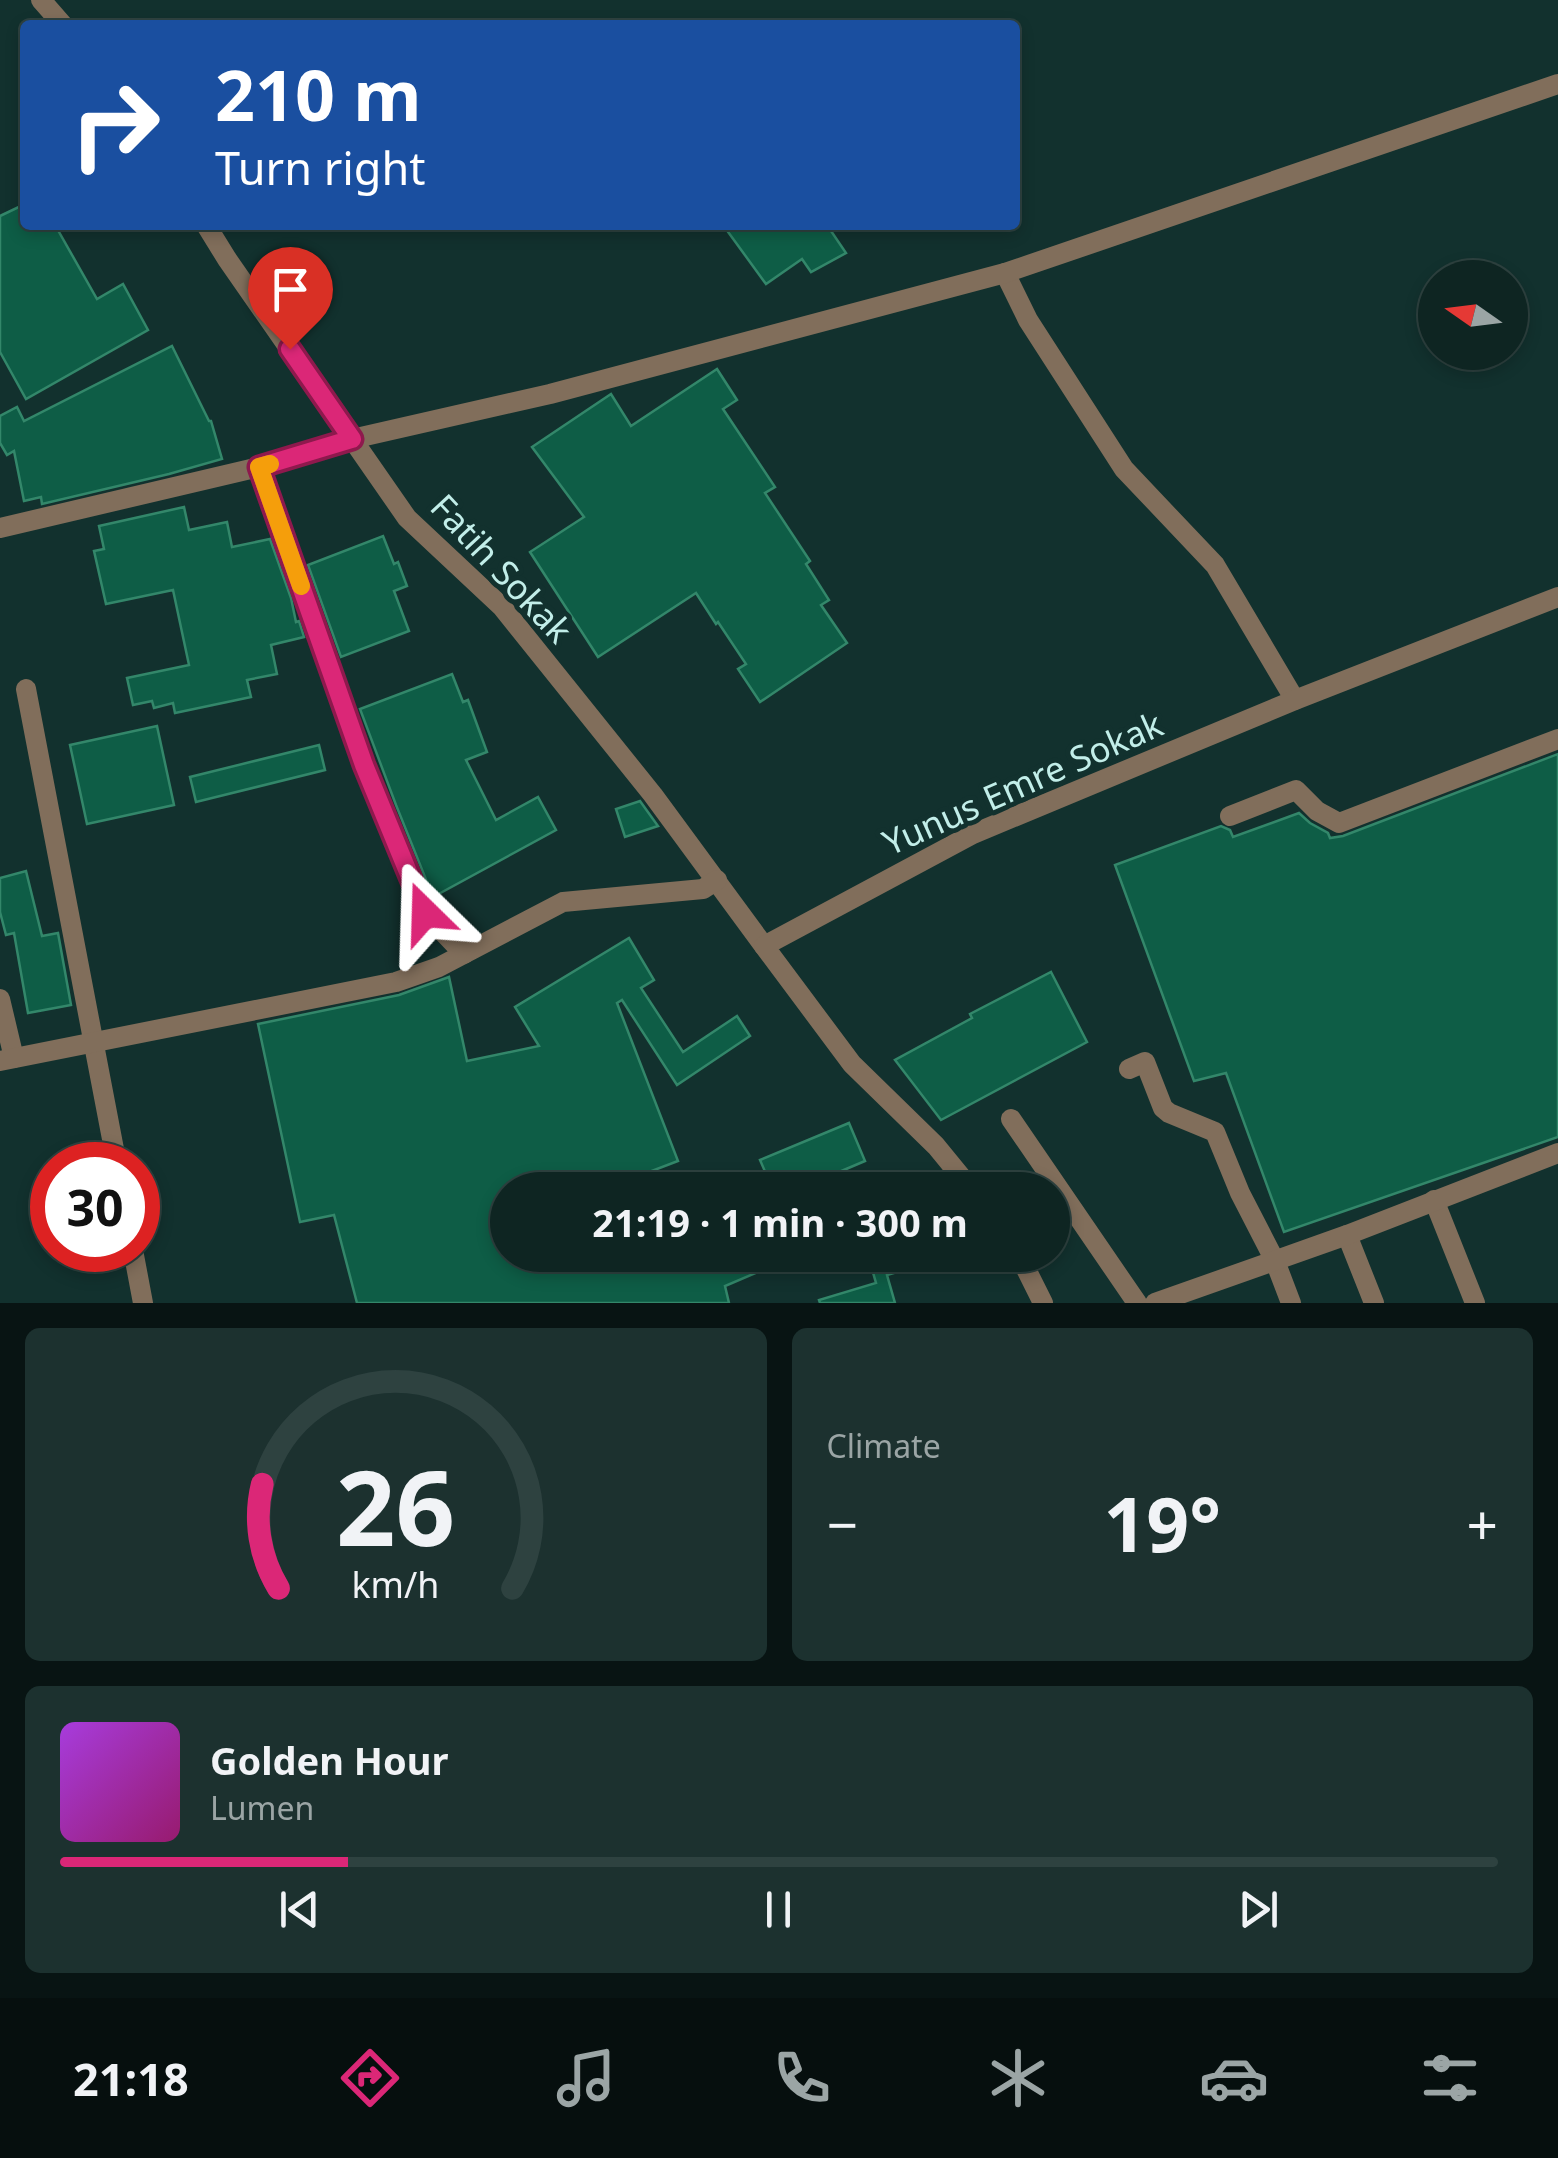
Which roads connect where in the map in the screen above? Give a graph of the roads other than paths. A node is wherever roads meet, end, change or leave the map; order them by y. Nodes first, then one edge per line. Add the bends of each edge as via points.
1 (41, 0) edge
2 (59, 20) edge
3 (1558, 84) edge
4 (209, 230) edge
5 (1004, 273) junction
6 (352, 439) junction
7 (259, 467) junction
8 (0, 528) edge
9 (1558, 597) edge
10 (26, 690) dead end
11 (1295, 700) junction
12 (1558, 740) edge
13 (1230, 816) dead end
14 (717, 880) junction
15 (764, 946) junction
16 (464, 954) junction
17 (0, 999) edge
18 (95, 1044) junction
19 (7, 1059) edge
20 (1129, 1069) dead end
21 (1010, 1119) dead end
22 (114, 1142) edge
23 (1558, 1153) edge
24 (957, 1172) edge
25 (1434, 1200) junction
26 (1347, 1235) junction
27 (1275, 1261) junction
28 (137, 1272) edge
29 (1028, 1272) edge
30 (143, 1303) edge
31 (1043, 1303) edge
32 (1137, 1303) edge
33 (1155, 1303) edge
34 (1291, 1303) edge
35 (1374, 1303) edge
36 (1474, 1303) edge

1 - 2 street
3 - 5 street
4 - 6 street, Fatih Sokak
5 - 6 street via 550,394
5 - 11 street via 1124,470 1215,565
6 - 7 street
6 - 14 street, Fatih Sokak via 407,518 502,608
7 - 8 street
7 - 16 street via 364,765 425,913
9 - 11 street, Yunus Emre Sokak
10 - 18 street
11 - 15 street, Yunus Emre Sokak via 973,834
12 - 13 street via 1338,823 1296,790
14 - 15 street, Fatih Sokak
14 - 16 street via 703,889 563,902
15 - 24 street via 852,1064
16 - 18 street via 396,982
17 - 19 street
18 - 19 street
18 - 22 street
20 - 27 street via 1145,1062 1163,1108 1215,1132
21 - 32 street
23 - 25 street
25 - 26 street
25 - 36 street
26 - 27 street
26 - 35 street
27 - 33 street
27 - 34 street
28 - 30 street
29 - 31 street

